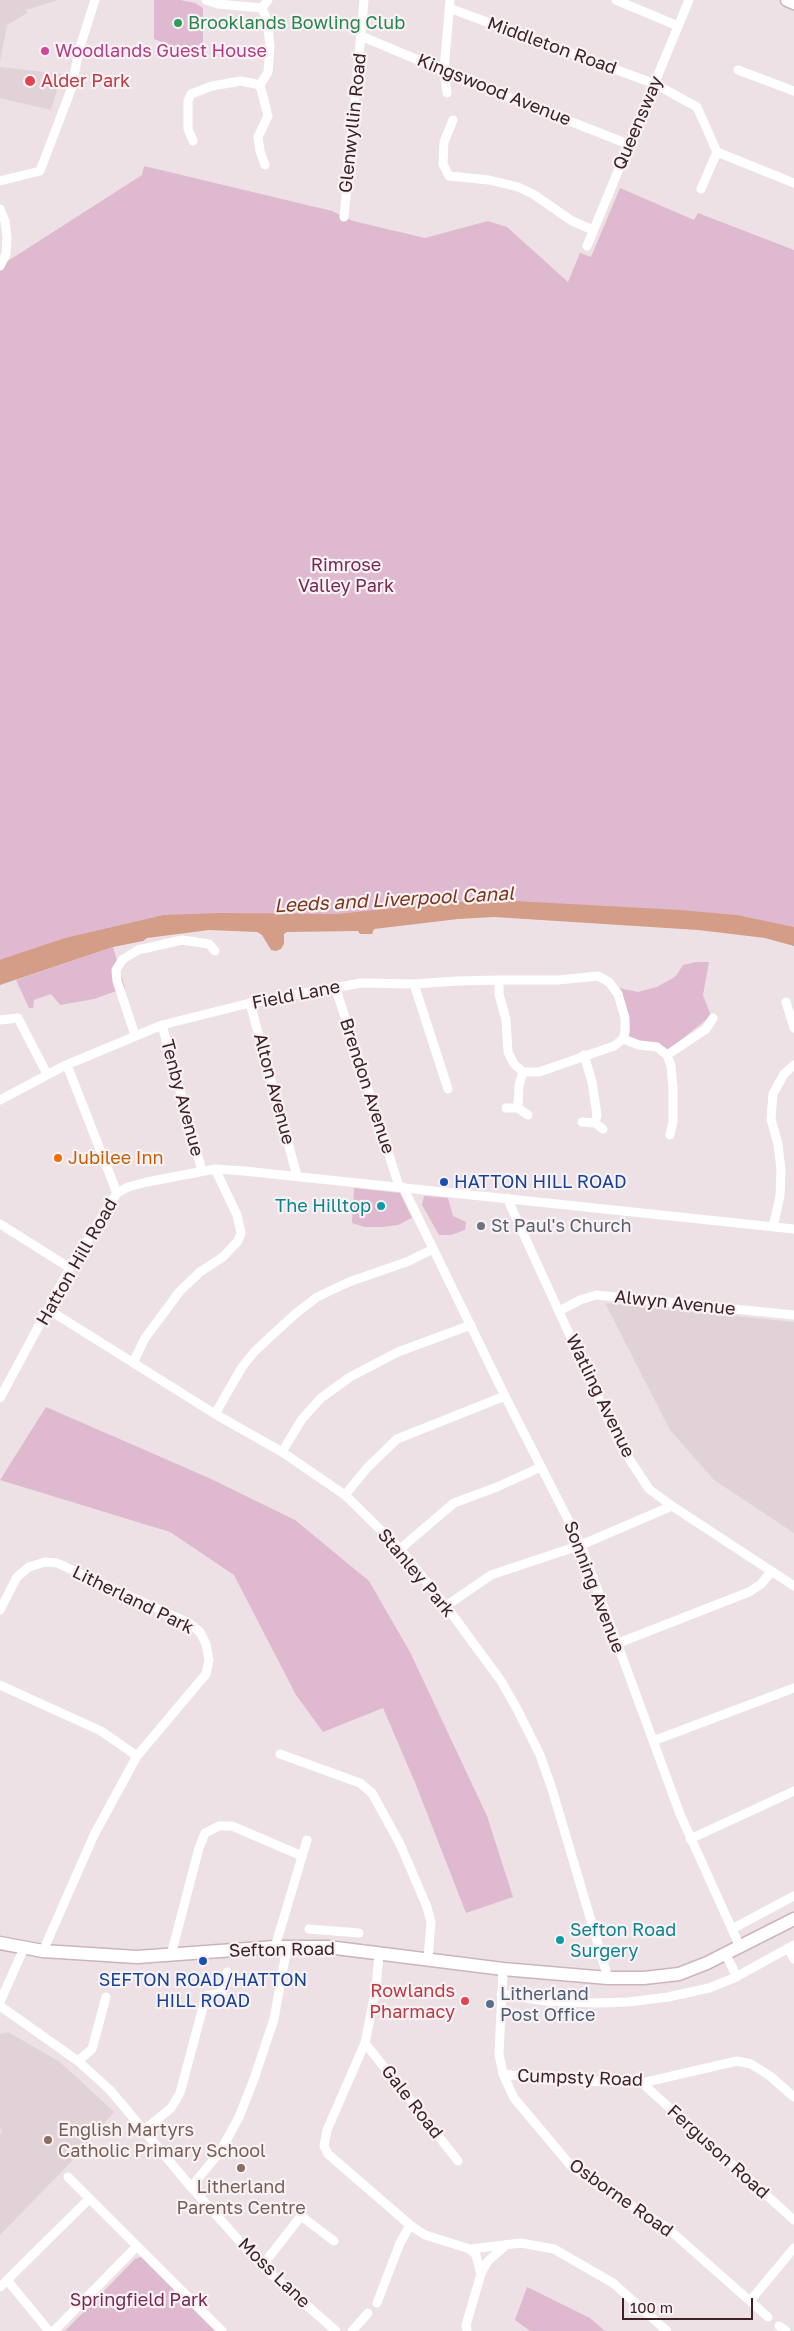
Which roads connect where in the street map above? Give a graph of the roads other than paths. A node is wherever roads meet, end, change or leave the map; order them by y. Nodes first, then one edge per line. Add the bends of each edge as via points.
1 (95, 0) edge
2 (206, 0) edge
3 (268, 0) edge
4 (364, 0) edge
5 (616, 0) edge
6 (689, 0) edge
7 (786, 0) edge
8 (794, 3) edge
9 (450, 4) edge
10 (262, 8) junction
11 (678, 26) junction
12 (361, 36) junction
13 (444, 70) junction
14 (738, 70) dead end
15 (260, 84) junction
16 (654, 84) junction
17 (794, 91) edge
18 (447, 92) dead end
19 (453, 120) dead end
20 (193, 141) dead end
21 (628, 144) junction
22 (717, 152) junction
23 (265, 165) dead end
24 (0, 181) edge
25 (794, 182) edge
26 (701, 190) dead end
27 (0, 209) edge
28 (344, 217) dead end
29 (593, 230) junction
30 (587, 246) dead end
31 (0, 266) edge
32 (215, 951) dead end
33 (499, 980) junction
34 (414, 984) junction
35 (335, 986) junction
36 (786, 1002) dead end
37 (250, 1003) junction
38 (713, 1018) dead end
39 (0, 1020) edge
40 (162, 1025) junction
41 (794, 1028) edge
42 (135, 1035) junction
43 (623, 1039) junction
44 (667, 1055) junction
45 (584, 1056) junction
46 (66, 1065) junction
47 (794, 1065) edge
48 (523, 1072) junction
49 (47, 1074) junction
50 (448, 1089) dead end
51 (0, 1100) edge
52 (506, 1108) dead end
53 (518, 1108) junction
54 (528, 1115) dead end
55 (582, 1122) dead end
56 (595, 1123) junction
57 (603, 1129) dead end
58 (670, 1135) dead end
59 (215, 1169) junction
60 (202, 1171) junction
61 (297, 1176) junction
62 (401, 1186) junction
63 (116, 1193) junction
64 (507, 1198) junction
65 (0, 1224) edge
66 (773, 1226) junction
67 (794, 1229) edge
68 (433, 1249) junction
69 (70, 1268) junction
70 (49, 1310) junction
71 (559, 1311) junction
72 (794, 1315) edge
73 (471, 1325) junction
74 (133, 1363) junction
75 (505, 1396) junction
76 (0, 1398) edge
77 (215, 1414) junction
78 (282, 1452) junction
79 (541, 1467) junction
80 (345, 1495) junction
81 (672, 1506) junction
82 (581, 1546) junction
83 (400, 1549) junction
84 (771, 1572) junction
85 (794, 1586) edge
86 (446, 1606) junction
87 (0, 1610) edge
88 (616, 1644) junction
89 (0, 1685) edge
90 (794, 1688) edge
91 (653, 1742) junction
92 (280, 1754) dead end
93 (137, 1756) junction
94 (794, 1792) edge
95 (690, 1839) junction
96 (307, 1840) dead end
97 (302, 1856) junction
98 (794, 1896) edge
99 (794, 1919) edge
100 (309, 1928) dead end
101 (732, 1929) junction
102 (329, 1930) junction
103 (359, 1933) dead end
104 (0, 1943) edge
105 (281, 1947) junction
106 (328, 1947) junction
107 (740, 1947) junction
108 (791, 1947) edge
109 (24, 1948) junction
110 (43, 1951) junction
111 (378, 1954) junction
112 (726, 1954) junction
113 (171, 1955) junction
114 (428, 1959) junction
115 (794, 1959) edge
116 (503, 1969) junction
117 (227, 1972) dead end
118 (737, 1977) junction
119 (608, 1978) junction
120 (501, 1994) junction
121 (106, 1997) dead end
122 (0, 2002) edge
123 (0, 2006) edge
124 (365, 2043) junction
125 (78, 2061) junction
126 (503, 2074) junction
127 (642, 2083) junction
128 (794, 2097) edge
129 (144, 2130) junction
130 (458, 2162) dead end
131 (68, 2177) dead end
132 (191, 2187) junction
133 (89, 2199) junction
134 (794, 2220) edge
135 (410, 2225) junction
136 (334, 2240) dead end
137 (509, 2244) junction
138 (137, 2246) junction
139 (794, 2248) edge
140 (470, 2249) junction
141 (262, 2266) junction
142 (481, 2274) junction
143 (3, 2284) edge
144 (750, 2301) junction
145 (377, 2303) dead end
146 (368, 2313) dead end
147 (768, 2317) dead end
148 (49, 2331) edge
149 (54, 2331) edge
150 (222, 2331) edge
151 (336, 2331) edge
152 (352, 2331) edge
153 (467, 2331) edge
154 (667, 2331) edge

1 - 24 street via 79,50 72,87 40,171
2 - 10 street
3 - 10 street
4 - 12 street, Glenwyllin Road
5 - 11 street
6 - 11 street, Queensway
7 - 8 main road
9 - 13 street
9 - 16 street, Middleton Road
10 - 15 street via 270,46 268,72
11 - 16 street, Queensway
12 - 13 street, Kingswood Avenue
12 - 28 street, Glenwyllin Road
13 - 18 street
13 - 21 street, Kingswood Avenue
14 - 17 street
15 - 20 street via 241,81 191,94 188,129
15 - 23 street via 268,116 258,138
16 - 21 street, Queensway
16 - 22 street, Middleton Road via 697,107
19 - 29 street via 444,142 443,164 449,176 518,187 572,222
21 - 29 street, Queensway
22 - 25 street
22 - 26 street
27 - 31 street via 6,221 7,237 6,254
29 - 30 street, Queensway
32 - 42 street via 209,944 182,940 138,950 122,960 116,970
33 - 34 street, Field Lane
33 - 43 street, Field Lane via 598,976 609,982 618,994 625,1018
33 - 48 street via 508,1052
34 - 35 street, Field Lane
34 - 50 street
35 - 37 street, Field Lane
35 - 62 street, Brendon Avenue
36 - 41 street
37 - 40 street, Field Lane
37 - 61 street, Alton Avenue
38 - 44 street via 706,1029
39 - 49 street via 18,1018
40 - 42 street, Field Lane
40 - 60 street, Tenby Avenue
42 - 46 street, Field Lane
43 - 44 street via 657,1047
43 - 45 street via 614,1046
44 - 58 street via 674,1088
45 - 48 street via 539,1072
45 - 56 street via 592,1082 597,1115
46 - 49 street, Field Lane
46 - 63 street
47 - 66 street via 784,1074 773,1094 771,1119 781,1170 780,1196
48 - 53 street
49 - 51 street, Field Lane
52 - 53 street
53 - 54 street
55 - 56 street
56 - 57 street
59 - 60 street, Hatton Hill Road
59 - 61 street, Hatton Hill Road
59 - 74 street via 238,1215 238,1240 223,1257 200,1272 180,1292 145,1338
60 - 63 street, Hatton Hill Road via 128,1187
61 - 62 street, Hatton Hill Road
62 - 64 street, Hatton Hill Road
62 - 68 street, Sonning Avenue
63 - 69 street, Hatton Hill Road
64 - 66 street, Hatton Hill Road
64 - 71 street, Watling Avenue
65 - 69 street
66 - 67 street, Hatton Hill Road
68 - 73 street, Sonning Avenue
68 - 77 street via 317,1297 270,1336 247,1362
69 - 70 street, Hatton Hill Road
70 - 74 street, Stanley Park
70 - 76 street, Hatton Hill Road
71 - 72 street, Alwyn Avenue via 596,1295
71 - 81 street, Watling Avenue via 620,1445 649,1489
73 - 75 street, Sonning Avenue
73 - 78 street via 398,1352 350,1377 321,1398 302,1419
74 - 77 street, Stanley Park
75 - 79 street, Sonning Avenue
75 - 80 street via 397,1439
77 - 78 street, Stanley Park
78 - 80 street, Stanley Park
79 - 82 street, Sonning Avenue
79 - 83 street via 454,1503
80 - 83 street, Stanley Park
81 - 82 street
81 - 84 street, Watling Avenue
82 - 86 street via 491,1575
82 - 88 street, Sonning Avenue
83 - 86 street, Stanley Park
84 - 85 street, Watling Avenue
84 - 88 street via 749,1592
86 - 119 street, Stanley Park via 501,1682 540,1755
87 - 93 street, Litherland Park via 17,1577 29,1567 46,1562 57,1563 189,1623 200,1632 210,1660 206,1674
88 - 91 street, Sonning Avenue
89 - 93 street via 100,1731
90 - 91 street
91 - 95 street, Sonning Avenue
92 - 114 street via 360,1782 372,1793 400,1844 427,1907 430,1922
93 - 110 street, Litherland Park via 94,1835
94 - 95 street
95 - 101 street, Sonning Avenue
96 - 97 street
97 - 105 street
97 - 113 street via 232,1826 219,1826 205,1833
98 - 101 street
99 - 107 main road, Sefton Road
100 - 102 street
101 - 107 street, Sonning Avenue
102 - 103 street
102 - 106 street
104 - 109 main road, Sefton Road
105 - 106 main road, Sefton Road
105 - 113 main road, Sefton Road
105 - 132 street via 274,2019 251,2087 220,2152
106 - 111 main road, Sefton Road
107 - 112 main road, Sefton Road
108 - 115 street
108 - 118 street
109 - 110 main road, Sefton Road
109 - 122 street
110 - 113 main road, Sefton Road via 137,1957
111 - 114 main road, Sefton Road
111 - 124 street via 376,1988
112 - 118 street
112 - 119 main road, Sefton Road via 679,1974
114 - 116 main road, Sefton Road
116 - 119 main road, Sefton Road
116 - 120 street, Osborne Road
117 - 129 street via 222,1993 206,1996 180,2094 171,2108
118 - 120 street via 709,1988 628,2002 545,2001
120 - 126 street, Osborne Road via 499,2054
121 - 125 street via 92,2049
123 - 125 street, Moss Lane
124 - 130 street, Gale Road
124 - 135 street via 327,2130 324,2146 328,2154
125 - 129 street, Moss Lane via 110,2090
126 - 127 street, Cumpsty Road via 550,2080
126 - 144 street, Osborne Road via 514,2098 571,2166 665,2226
127 - 128 street, Cumpsty Road via 737,2061 751,2064
127 - 134 street, Ferguson Road
129 - 132 street, Moss Lane
131 - 133 street
132 - 141 street, Moss Lane
133 - 138 street
133 - 143 street
135 - 140 street via 425,2235
135 - 145 street
136 - 141 street via 301,2216
137 - 140 street
137 - 142 street via 488,2261
137 - 154 street via 533,2244 554,2249 613,2283
138 - 149 street
138 - 150 street
139 - 144 street
140 - 142 street via 476,2255
141 - 151 street, Moss Lane
142 - 153 street
143 - 148 street
144 - 147 street, Osborne Road
146 - 152 street

